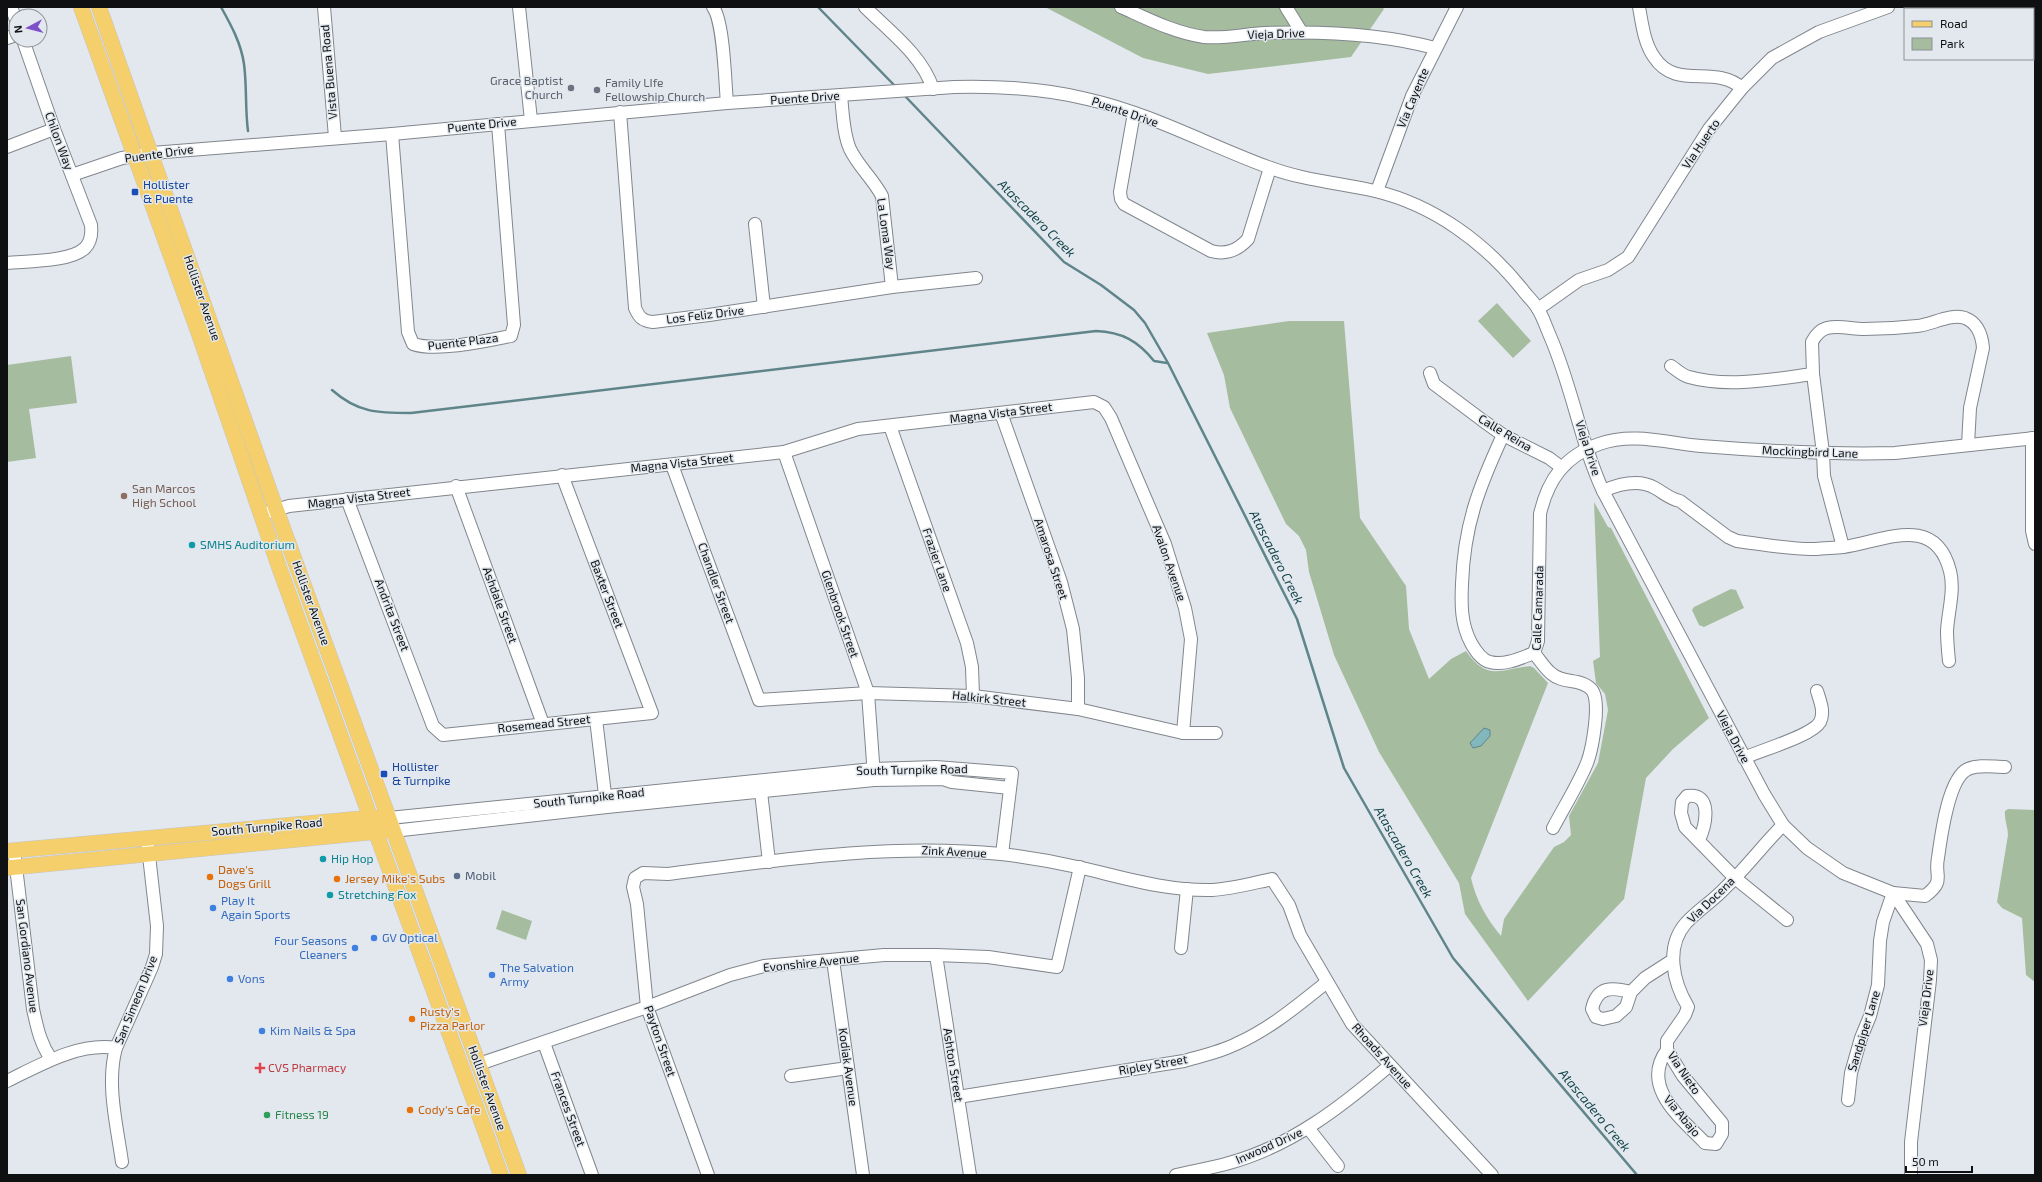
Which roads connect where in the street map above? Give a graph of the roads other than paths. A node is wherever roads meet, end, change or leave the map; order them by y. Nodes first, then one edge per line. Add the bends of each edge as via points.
1 (81, 7) edge
2 (99, 7) edge
3 (324, 7) edge
4 (519, 7) edge
5 (713, 7) edge
6 (865, 7) edge
7 (1121, 7) edge
8 (1286, 7) edge
9 (1457, 7) edge
10 (1639, 7) edge
11 (1888, 7) edge
12 (1302, 33) junction
13 (26, 48) edge
14 (1435, 48) junction
15 (1742, 88) junction
16 (932, 89) junction
17 (841, 96) junction
18 (727, 103) junction
19 (620, 112) junction
20 (1134, 113) junction
21 (531, 120) junction
22 (498, 124) junction
23 (54, 129) junction
24 (392, 134) junction
25 (335, 137) junction
26 (7, 147) edge
27 (152, 153) junction
28 (135, 156) junction
29 (1270, 168) junction
30 (72, 175) junction
31 (1377, 191) junction
32 (755, 224) dead end
33 (7, 263) edge
34 (1504, 267) joint
35 (976, 278) dead end
36 (892, 287) junction
37 (764, 307) junction
38 (1538, 309) junction
39 (1671, 366) dead end
40 (1430, 373) dead end
41 (1812, 374) junction
42 (1100, 404) joint
43 (1001, 413) junction
44 (890, 426) junction
45 (1503, 434) junction
46 (2033, 438) edge
47 (1968, 445) junction
48 (1587, 449) junction
49 (784, 452) junction
50 (1823, 453) junction
51 (672, 465) junction
52 (1561, 467) junction
53 (562, 476) junction
54 (456, 486) junction
55 (1603, 491) junction
56 (347, 499) junction
57 (276, 509) junction
58 (260, 515) junction
59 (2035, 544) edge
60 (1843, 547) junction
61 (1534, 653) junction
62 (1949, 661) dead end
63 (1817, 691) dead end
64 (868, 693) junction
65 (973, 696) junction
66 (759, 700) joint
67 (1078, 709) junction
68 (652, 713) joint
69 (596, 719) junction
70 (543, 724) junction
71 (437, 731) joint
72 (1183, 733) junction
73 (1216, 733) dead end
74 (1744, 758) junction
75 (2004, 767) dead end
76 (874, 775) junction
77 (760, 786) junction
78 (606, 802) junction
79 (373, 825) junction
80 (391, 825) junction
81 (1784, 825) junction
82 (1553, 828) dead end
83 (147, 838) junction
84 (1699, 840) dead end
85 (11, 851) edge
86 (149, 854) junction
87 (1002, 854) junction
88 (769, 862) junction
89 (12, 868) edge
90 (1080, 868) junction
91 (635, 878) joint
92 (1735, 878) junction
93 (1272, 879) joint
94 (1187, 889) junction
95 (1893, 893) junction
96 (1787, 920) dead end
97 (1181, 948) dead end
98 (936, 954) junction
99 (833, 960) junction
100 (1673, 960) junction
101 (1327, 982) junction
102 (1679, 989) joint
103 (1631, 992) dead end
104 (647, 1008) junction
105 (544, 1043) junction
106 (116, 1048) junction
107 (1667, 1050) junction
108 (51, 1059) junction
109 (479, 1064) junction
110 (1389, 1066) junction
111 (848, 1068) junction
112 (791, 1076) dead end
113 (7, 1082) edge
114 (958, 1097) junction
115 (1848, 1100) dead end
116 (1309, 1129) junction
117 (1705, 1143) joint
118 (122, 1162) dead end
119 (1338, 1166) dead end
120 (500, 1175) edge
121 (519, 1175) edge
122 (592, 1175) edge
123 (708, 1175) edge
124 (863, 1175) edge
125 (970, 1175) edge
126 (1176, 1175) edge
127 (1492, 1175) edge
128 (1911, 1175) edge

1 - 28 main road, Hollister Avenue
2 - 27 main road, Hollister Avenue
3 - 25 street, Vista Buena Road
4 - 21 street
5 - 18 street via 720,25
6 - 16 street via 914,56 929,76
7 - 12 street, Vieja Drive via 1180,32 1204,36
8 - 12 street
9 - 14 street, Via Cayente
10 - 15 street via 1648,45 1662,68 1678,75 1727,78
11 - 15 street, Via Huerto via 1804,39 1772,58
12 - 14 street, Vieja Drive via 1389,39
13 - 23 street, Chilon Way
14 - 31 street, Via Cayente via 1412,96
15 - 38 street, Via Huerto via 1690,157 1628,257 1608,270 1579,280
16 - 17 street, Puente Drive
16 - 20 street, Puente Drive via 987,86 1018,88 1087,99
17 - 18 street, Puente Drive
17 - 36 street, La Loma Way via 845,134 850,149 882,196
18 - 19 street, Puente Drive
19 - 21 street, Puente Drive
19 - 37 street, Los Feliz Drive via 635,320 653,322
20 - 29 street, Puente Drive
20 - 29 street via 1120,192 1121,199 1124,204 1210,251 1230,252 1242,246 1248,239
21 - 22 street, Puente Drive
22 - 24 street, Puente Drive
22 - 24 street, Puente Plaza via 515,338 479,342 412,347 408,332
23 - 26 street
23 - 30 street, Chilon Way
24 - 25 street, Puente Drive
25 - 27 street, Puente Drive
27 - 28 street, Puente Drive
27 - 57 main road, Hollister Avenue
28 - 30 street, Puente Drive
28 - 58 main road, Hollister Avenue
29 - 31 street, Puente Drive via 1301,177
30 - 33 street, Chilon Way via 91,225 89,243 84,249 70,256
31 - 34 street, Puente Drive via 1415,204 1441,218 1473,239
32 - 37 street
34 - 38 street, Vieja Drive
35 - 36 street, Los Feliz Drive
36 - 37 street, Los Feliz Drive
38 - 48 street, Vieja Drive via 1560,359
39 - 41 street via 1688,377 1729,381 1765,380
40 - 45 street, Calle Reina via 1434,384
41 - 47 street via 1812,342 1825,328 1900,328 1956,317 1965,318 1978,329 1983,348 1971,401
41 - 50 street
42 - 43 street, Magna Vista Street via 1094,402
42 - 72 street, Avalon Avenue via 1111,418 1165,544 1185,608 1190,639
43 - 44 street, Magna Vista Street
43 - 67 street, Amarosa Street via 1061,582 1073,629
44 - 49 street, Magna Vista Street via 858,429
44 - 65 street, Frazier Lane via 967,643 972,667
45 - 52 street, Calle Reina
45 - 61 street via 1475,497 1468,526 1463,558 1463,622 1476,652 1489,662 1502,663
46 - 47 street, Mockingbird Lane
46 - 59 street via 2032,531
47 - 50 street, Mockingbird Lane via 1895,453
48 - 50 street, Mockingbird Lane via 1600,443 1621,439 1645,438 1700,446
48 - 52 street
48 - 55 street, Vieja Drive
49 - 51 street, Magna Vista Street
49 - 64 street, Glenbrook Street
50 - 60 street via 1828,496
51 - 53 street, Magna Vista Street
51 - 66 street, Chandler Street
52 - 61 street, Calle Camarada via 1544,498 1540,514 1540,599 1538,641
53 - 54 street, Magna Vista Street
53 - 68 street, Baxter Street
54 - 56 street, Magna Vista Street
54 - 70 street, Ashdale Street
55 - 60 street via 1628,483 1647,484 1672,500 1680,501 1737,541 1813,549
55 - 74 street, Vieja Drive
56 - 57 street, Magna Vista Street
56 - 71 street, Andrita Street
57 - 58 street, Magna Vista Street
57 - 80 main road, Hollister Avenue
58 - 79 main road, Hollister Avenue
60 - 62 street via 1913,534 1927,539 1938,547 1950,572 1947,631
61 - 82 street, Calle Camarada via 1552,675 1583,683 1592,689 1596,696 1597,709 1588,762
63 - 74 street via 1822,712 1820,722 1812,730
64 - 65 street, Halkirk Street
64 - 66 street, Halkirk Street
64 - 76 street, Glenbrook Street
65 - 67 street, Halkirk Street
67 - 72 street, Halkirk Street
68 - 69 street, Rosemead Street
69 - 70 street, Rosemead Street
69 - 78 street
70 - 71 street, Rosemead Street via 443,735
72 - 73 street, Halkirk Street
74 - 81 street, Vieja Drive
75 - 95 street via 1980,766 1967,769 1958,778 1949,802 1937,860 1939,879 1933,890 1926,896
76 - 77 street, South Turnpike Road
76 - 87 street, South Turnpike Road via 936,767 1012,773
77 - 78 street, South Turnpike Road
77 - 88 street
78 - 80 street, South Turnpike Road
79 - 80 main road, South Turnpike Road
79 - 83 main road, South Turnpike Road
79 - 86 main road, South Turnpike Road
79 - 120 main road, Hollister Avenue
80 - 109 main road, Hollister Avenue
81 - 92 street, Via Docena
81 - 95 street, Vieja Drive via 1807,848 1842,873
83 - 85 main road, South Turnpike Road
83 - 86 street, San Simeon Drive
84 - 92 street
85 - 89 street, San Gordiano Avenue
86 - 89 main road, South Turnpike Road
86 - 106 street, San Simeon Drive via 157,926 156,954
87 - 88 street, Zink Avenue via 903,849
87 - 90 street, Zink Avenue
88 - 91 street, Zink Avenue via 668,874 643,873
89 - 108 street, San Gordiano Avenue via 38,1034 43,1048
90 - 94 street, Zink Avenue via 1149,885
90 - 98 street, Evonshire Avenue via 1059,970 988,958
91 - 104 street, Payton Street via 633,887 637,904
92 - 96 street
92 - 100 street, Via Docena via 1687,923 1676,943
93 - 94 street, Zink Avenue via 1213,890
93 - 101 street, Rhoads Avenue via 1289,905 1300,935
94 - 97 street
95 - 115 street, Sandpiper Lane via 1883,922 1878,985 1851,1073
95 - 128 street, Vieja Drive via 1927,944 1931,960 1911,1142
98 - 99 street, Evonshire Avenue via 884,955
98 - 114 street, Ashton Street
99 - 104 street, Evonshire Avenue via 764,966 730,974
99 - 111 street, Kodiak Avenue
100 - 102 street, Via Docena
100 - 103 street via 1645,978
101 - 110 street, Rhoads Avenue via 1352,1024
101 - 114 street, Ripley Street via 1282,1018 1256,1034 1235,1045 1206,1055 1184,1061
102 - 107 street, Via Nieto via 1688,1007 1667,1041
104 - 105 street, Evonshire Avenue
104 - 123 street, Payton Street
105 - 109 street, Evonshire Avenue
105 - 122 street, Frances Street
106 - 108 street via 105,1046
106 - 118 street, San Simeon Drive via 113,1060 113,1094
107 - 117 street, Via Abajo via 1660,1058 1657,1076 1659,1088 1670,1105
107 - 117 street, Via Nieto via 1683,1076 1722,1123 1722,1134 1716,1144
108 - 113 street
109 - 121 main road, Hollister Avenue
110 - 116 street, Inwood Drive
110 - 127 street, Rhoads Avenue
111 - 112 street
111 - 124 street, Kodiak Avenue
114 - 125 street, Ashton Street
116 - 119 street
116 - 126 street, Inwood Drive via 1273,1147 1230,1163

